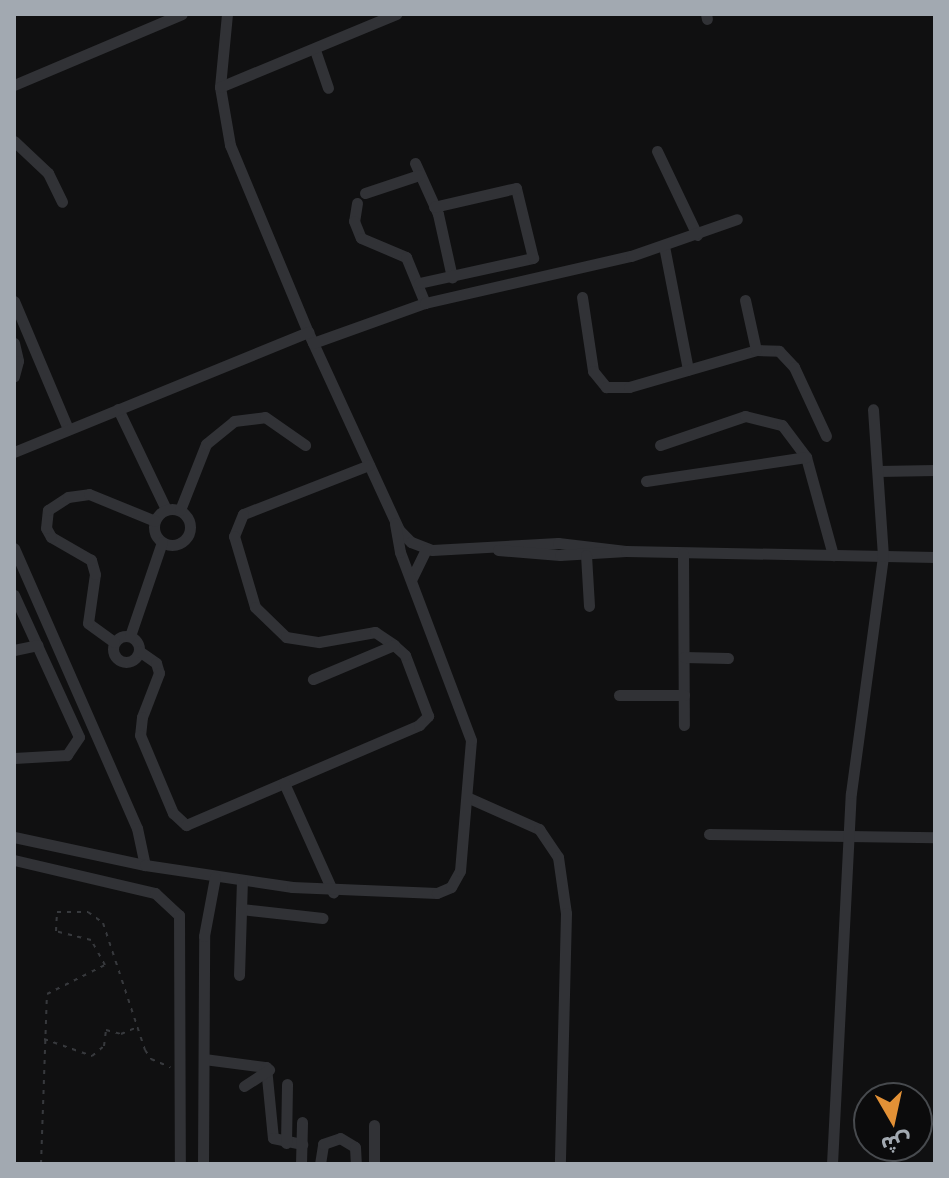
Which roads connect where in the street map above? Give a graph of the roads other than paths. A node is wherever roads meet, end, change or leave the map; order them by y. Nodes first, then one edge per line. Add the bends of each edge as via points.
1 (182, 14) edge
2 (227, 14) edge
3 (396, 14) edge
4 (315, 50) junction
5 (14, 85) edge
6 (220, 87) junction
7 (328, 88) dead end
8 (14, 141) edge
9 (657, 151) dead end
10 (415, 163) dead end
11 (419, 175) junction
12 (62, 202) dead end
13 (434, 207) junction
14 (737, 219) dead end
15 (697, 235) junction
16 (664, 246) junction
17 (452, 277) junction
18 (419, 283) junction
19 (582, 297) dead end
20 (745, 300) dead end
21 (14, 301) edge
22 (425, 303) junction
23 (310, 338) junction
24 (14, 343) edge
25 (756, 350) junction
26 (688, 370) junction
27 (14, 376) edge
28 (118, 409) junction
29 (873, 409) dead end
30 (68, 429) junction
31 (826, 436) dead end
32 (305, 445) dead end
33 (660, 445) dead end
34 (14, 452) edge
35 (806, 457) junction
36 (369, 465) junction
37 (935, 470) edge
38 (878, 471) junction
39 (646, 481) dead end
40 (166, 509) junction
41 (180, 510) junction
42 (155, 521) junction
43 (395, 523) junction
44 (162, 542) junction
45 (14, 548) edge
46 (485, 548) junction
47 (426, 549) junction
48 (626, 551) junction
49 (683, 553) junction
50 (586, 555) junction
51 (833, 555) junction
52 (883, 556) junction
53 (935, 557) edge
54 (412, 578) junction
55 (14, 595) edge
56 (589, 606) dead end
57 (130, 636) junction
58 (114, 642) junction
59 (37, 645) junction
60 (394, 645) junction
61 (14, 650) edge
62 (139, 651) junction
63 (684, 657) junction
64 (728, 658) dead end
65 (313, 679) dead end
66 (619, 695) dead end
67 (684, 695) junction
68 (684, 725) dead end
69 (14, 758) edge
70 (284, 783) junction
71 (469, 798) junction
72 (709, 834) dead end
73 (848, 836) junction
74 (14, 837) edge
75 (935, 837) edge
76 (14, 860) edge
77 (145, 865) junction
78 (215, 877) junction
79 (242, 880) junction
80 (333, 892) junction
81 (241, 909) junction
82 (323, 918) dead end
83 (239, 975) dead end
84 (204, 1059) junction
85 (269, 1070) junction
86 (287, 1084) dead end
87 (244, 1086) dead end
88 (302, 1122) dead end
89 (374, 1125) dead end
90 (286, 1143) junction
91 (301, 1155) edge
92 (319, 1160) edge
93 (374, 1161) edge
94 (357, 1162) edge
95 (180, 1164) edge
96 (203, 1164) edge
97 (560, 1164) edge
98 (832, 1164) edge

1 - 5 street
2 - 6 street
3 - 4 street
4 - 6 street
4 - 7 street
6 - 23 street via 230,145
8 - 12 street via 48,173
9 - 15 street
10 - 11 street
11 - 13 street
11 - 18 street via 361,198 354,221 361,238 406,257
13 - 17 street
13 - 17 street via 513,188 519,192 532,260
14 - 15 street
15 - 16 street
16 - 22 street
16 - 26 street
17 - 18 street
18 - 22 street
19 - 26 street via 598,381 629,387
20 - 25 street
21 - 30 street
22 - 23 street
23 - 28 street
23 - 36 street
24 - 27 street
25 - 26 street
25 - 31 street via 789,357
28 - 30 street
28 - 40 street
29 - 38 street
30 - 34 street
32 - 41 street via 265,417 234,421 206,444
33 - 35 street via 745,416 765,417 782,425
35 - 39 street
35 - 51 street
36 - 43 street
36 - 60 street via 243,514 234,536 255,607 286,637 319,642 375,632
37 - 38 street
38 - 52 street
40 - 41 street
40 - 42 street
41 - 44 street via 189,532 178,543
42 - 44 street
42 - 58 street via 82,494 55,503 45,519 51,537 91,560 95,574 88,623
43 - 47 street via 404,537
43 - 54 street
44 - 57 street
45 - 77 street via 137,828
46 - 47 street
46 - 48 street via 558,543
46 - 50 street
47 - 54 street
48 - 49 street
48 - 50 street
49 - 51 street
49 - 63 street
50 - 56 street
51 - 52 street
52 - 53 street
52 - 73 street
54 - 71 street via 468,725 473,755
55 - 59 street
57 - 58 street
57 - 62 street
58 - 62 street via 112,653 119,661 134,660
59 - 61 street
59 - 69 street via 78,745 67,755
60 - 65 street
60 - 70 street via 405,655 427,703 425,721
62 - 70 street via 153,658 159,673 140,735 176,819 193,825
63 - 64 street
63 - 67 street
66 - 67 street
67 - 68 street
70 - 80 street
71 - 80 street via 460,871 451,887 437,893
71 - 97 street via 539,829 558,857 566,913
72 - 73 street
73 - 75 street
73 - 98 street
74 - 77 street
76 - 95 street via 143,890 173,905 182,925
77 - 78 street
78 - 79 street
78 - 84 street via 204,936
79 - 80 street
79 - 81 street
81 - 82 street
81 - 83 street
84 - 85 street via 258,1063
84 - 96 street
85 - 87 street
85 - 90 street via 273,1138
86 - 90 street
88 - 91 street
89 - 93 street
90 - 91 street
91 - 92 street
92 - 94 street via 323,1144 340,1138 355,1147
93 - 94 street

